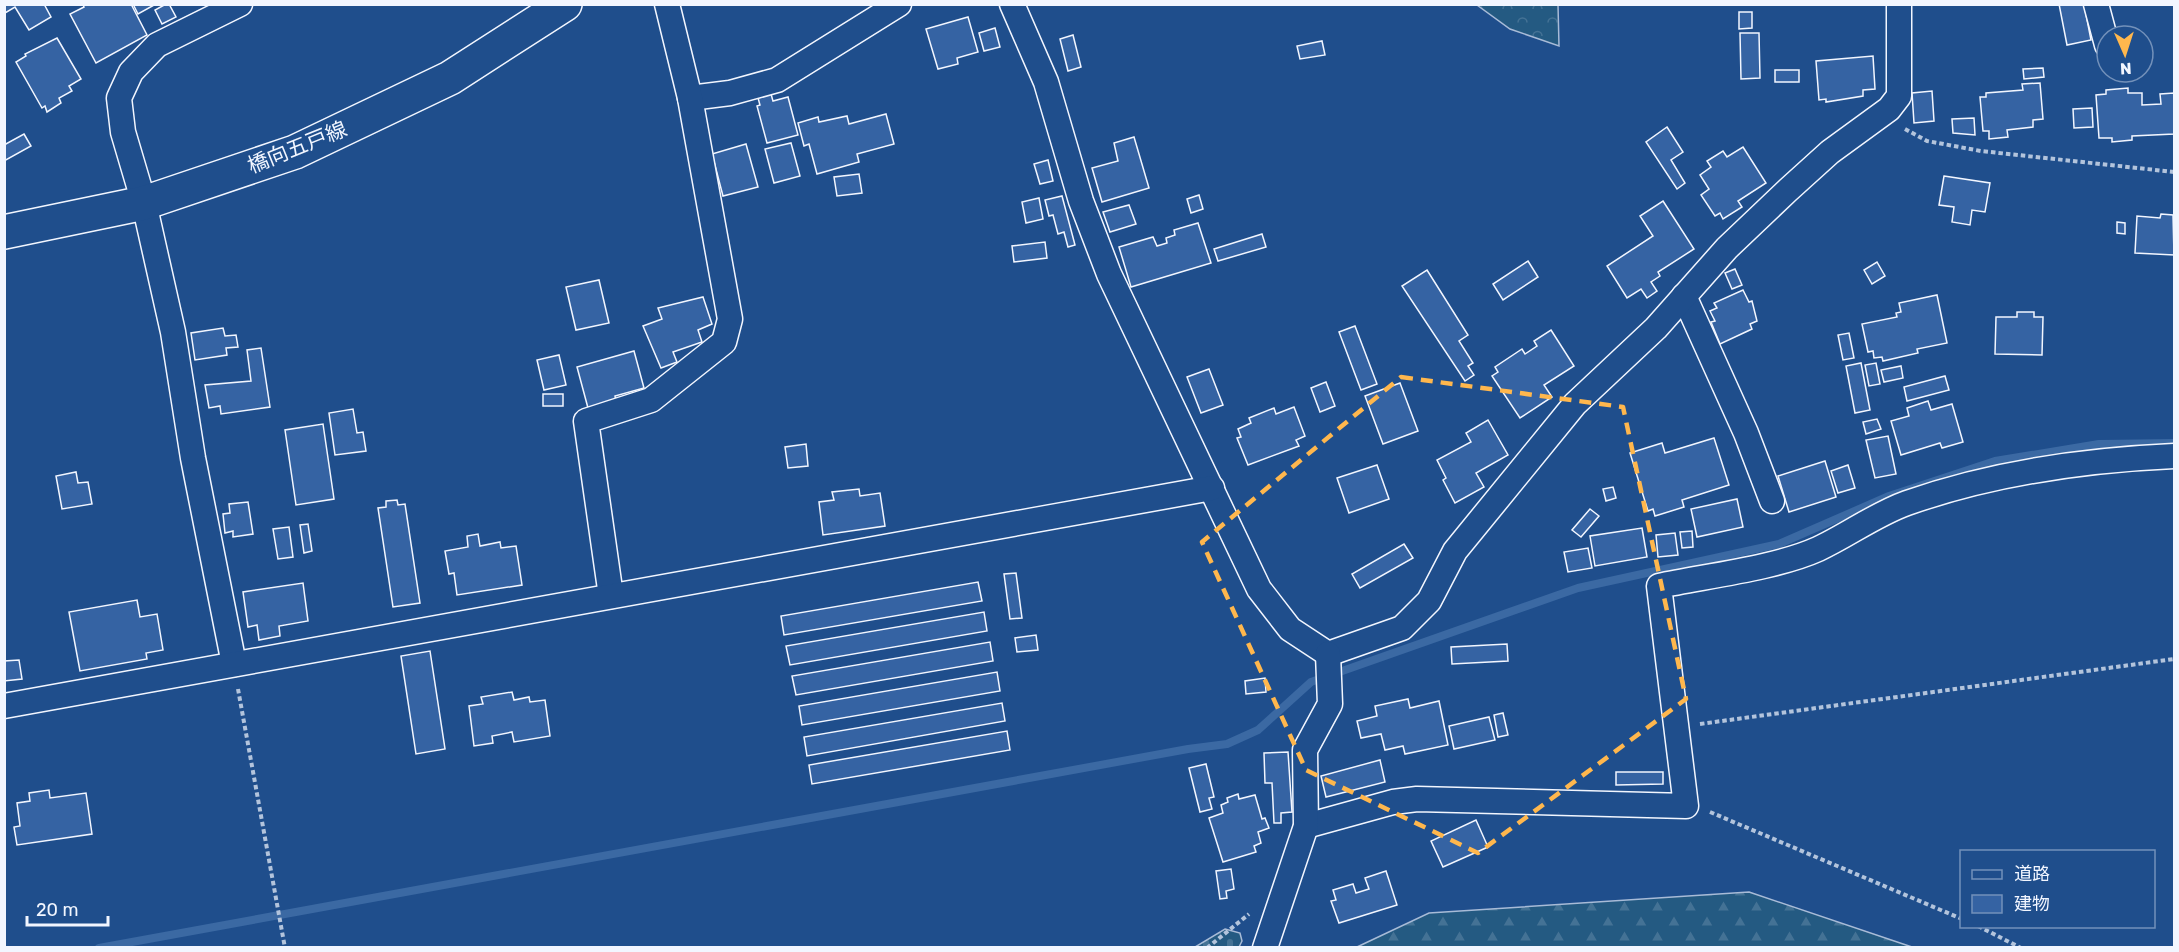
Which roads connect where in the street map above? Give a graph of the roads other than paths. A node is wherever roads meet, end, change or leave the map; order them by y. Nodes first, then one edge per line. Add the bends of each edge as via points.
1 (240, 4) edge
2 (565, 4) edge
3 (668, 4) edge
4 (899, 4) edge
5 (1012, 4) edge
6 (1899, 4) edge
7 (2096, 4) edge
8 (2101, 24) edge
9 (690, 98) junction
10 (144, 203) junction
11 (4, 232) edge
12 (1684, 296) junction
13 (2175, 456) edge
14 (1212, 488) junction
15 (1772, 501) dead end
16 (611, 596) junction
17 (1328, 654) junction
18 (234, 664) junction
19 (4, 706) edge
20 (1306, 826) junction
21 (1265, 948) edge

1 - 10 street via 157,45 131,72 119,98 123,132
2 - 10 main road, 橋向五戸線 via 450,78 306,147
3 - 9 street
4 - 9 street via 777,80 730,93
5 - 14 street via 1046,82 1081,201 1109,273
6 - 12 street via 1899,96 1889,109 1830,152 1727,248
7 - 8 street
9 - 16 street via 730,320 724,342 651,400 586,421
10 - 11 main road, 橋向五戸線
10 - 18 street via 173,332 193,458
12 - 15 street
12 - 17 street via 1656,328 1575,404 1455,551 1429,601 1402,628
13 - 20 street via 2111,459 1963,487 1905,503 1816,549 1659,586 1686,806 1417,799
14 - 16 street
14 - 17 street via 1259,588 1290,629
16 - 18 street
17 - 20 street via 1330,704 1305,750
18 - 19 street
20 - 21 street

